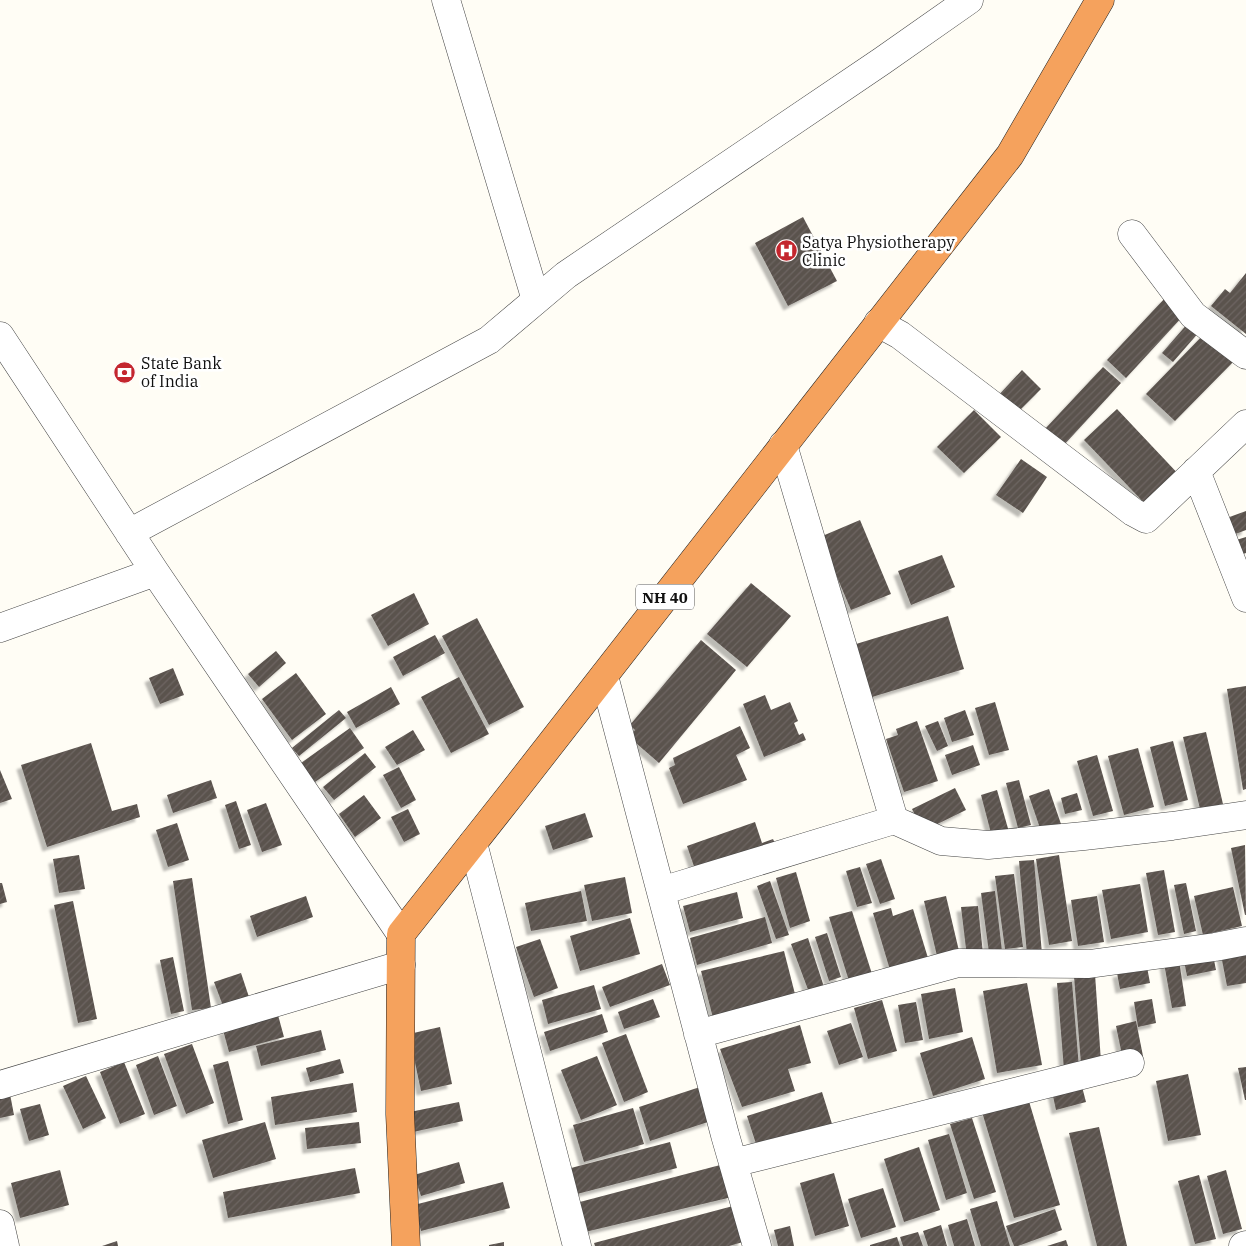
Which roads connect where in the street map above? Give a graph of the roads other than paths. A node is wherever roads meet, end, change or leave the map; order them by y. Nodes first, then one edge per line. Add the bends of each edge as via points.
1 (446, 0) edge
2 (970, 0) edge
3 (1100, 0) edge
4 (1132, 234) dead end
5 (536, 300) junction
6 (878, 323) junction
7 (0, 336) edge
8 (1246, 355) edge
9 (1246, 424) edge
10 (783, 446) junction
11 (1196, 472) junction
12 (129, 533) junction
13 (155, 572) junction
14 (1246, 598) edge
15 (0, 628) edge
16 (604, 676) junction
17 (1246, 815) edge
18 (894, 820) junction
19 (473, 843) junction
20 (660, 891) junction
21 (400, 934) junction
22 (1246, 942) edge
23 (400, 965) junction
24 (698, 1034) junction
25 (1130, 1063) dead end
26 (0, 1084) edge
27 (733, 1163) junction
28 (0, 1224) edge
29 (5, 1246) edge
30 (406, 1246) edge
31 (577, 1246) edge
32 (757, 1246) edge

1 - 5 street
2 - 5 street via 566,275
3 - 6 highway, NH 40 via 1010,155
4 - 8 street via 1193,315
5 - 12 street via 489,340
6 - 10 highway, NH 40
6 - 11 street via 900,335 1146,519
7 - 12 street
9 - 11 street
10 - 16 highway, NH 40
10 - 18 street
11 - 14 street
12 - 13 street
13 - 15 street
13 - 21 street
16 - 19 highway, NH 40
16 - 20 street
17 - 18 street via 1162,828 988,844 941,841
18 - 20 street
19 - 21 highway, NH 40
19 - 31 street
20 - 24 street
21 - 23 highway
22 - 24 street via 1089,964 958,963
23 - 26 street
23 - 30 highway via 400,1114
24 - 27 street
25 - 27 street
27 - 32 street
28 - 29 street

